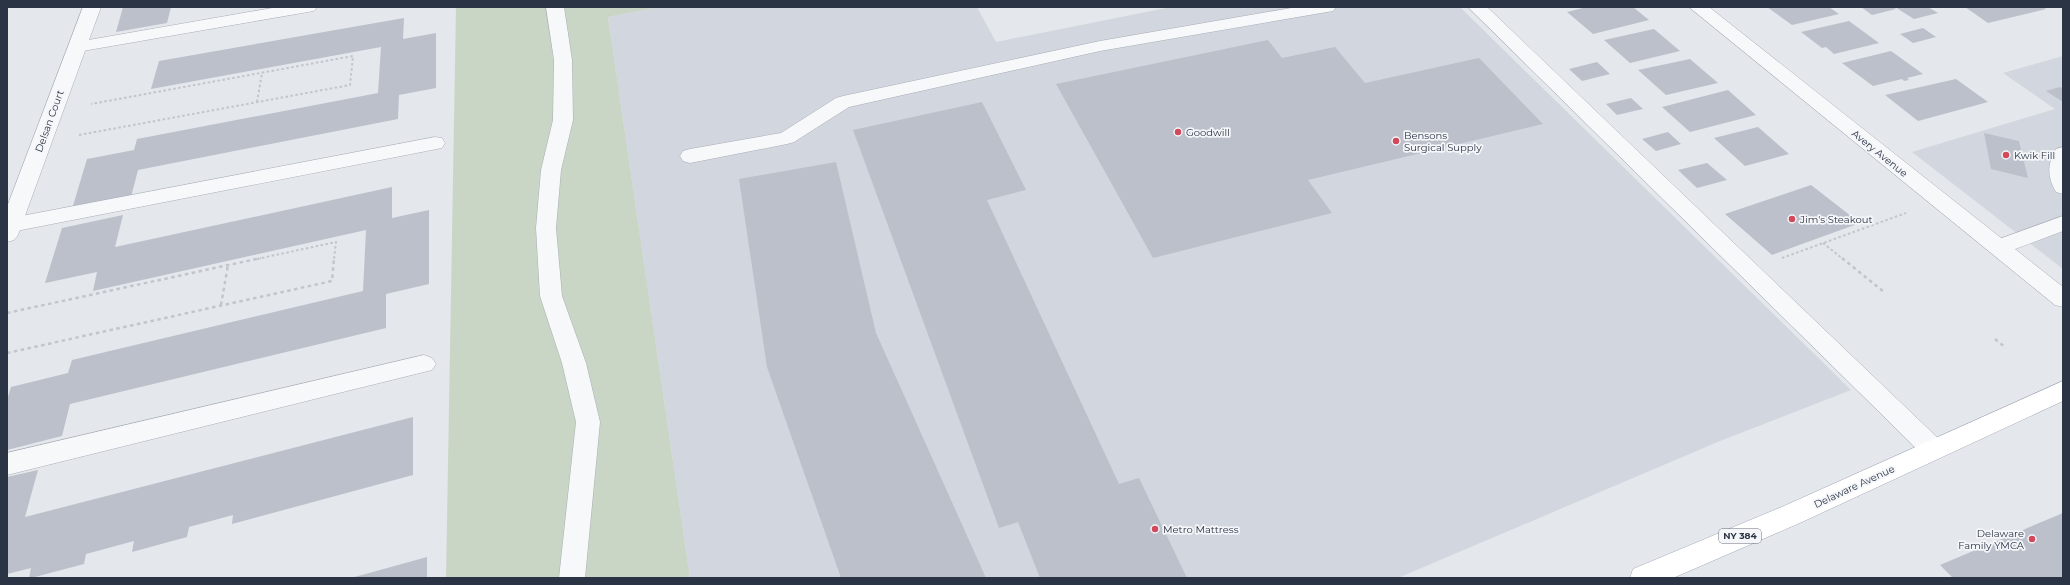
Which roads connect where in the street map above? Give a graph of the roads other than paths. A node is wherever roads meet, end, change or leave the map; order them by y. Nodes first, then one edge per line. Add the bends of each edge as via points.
1 (92, 7) edge
2 (308, 7) edge
3 (554, 7) edge
4 (1327, 7) edge
5 (1477, 7) edge
6 (1698, 7) edge
7 (77, 47) junction
8 (435, 143) dead end
9 (2063, 154) edge
10 (690, 156) dead end
11 (2063, 187) edge
12 (2063, 223) edge
13 (9, 230) edge
14 (1999, 247) junction
15 (2063, 299) edge
16 (424, 364) dead end
17 (2063, 390) edge
18 (1933, 449) junction
19 (7, 464) edge
20 (1657, 575) edge
21 (572, 578) edge

1 - 7 street, Delsan Court
2 - 7 street
3 - 21 street via 563,60 563,120 551,170 546,228 551,296 574,363 588,422
4 - 10 street via 1100,46 843,102 787,138
5 - 18 street
6 - 14 street, Avery Avenue
7 - 13 street, Delsan Court
8 - 13 street
9 - 11 street via 2058,166
12 - 14 street
14 - 15 street, Avery Avenue
16 - 19 street
17 - 18 main road, Delaware Avenue / NY 384
18 - 20 main road, Delaware Avenue / NY 384

